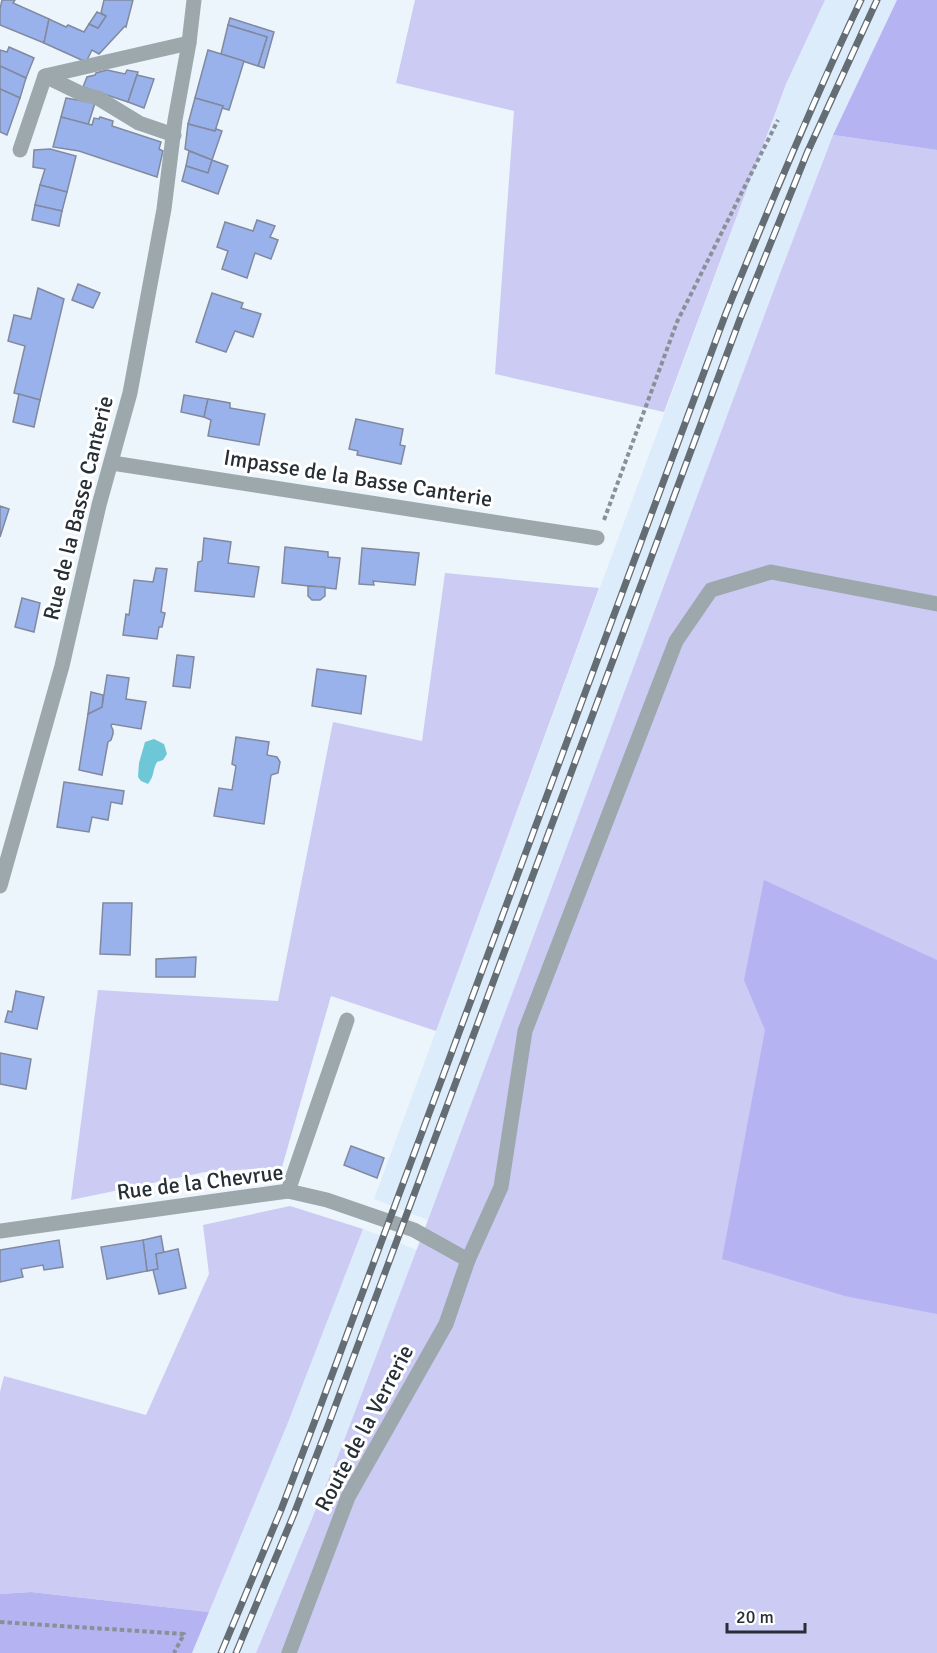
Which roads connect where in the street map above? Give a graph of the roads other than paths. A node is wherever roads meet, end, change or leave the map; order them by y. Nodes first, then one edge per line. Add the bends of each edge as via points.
1 (194, 0) edge
2 (189, 43) junction
3 (45, 76) junction
4 (174, 135) junction
5 (20, 150) dead end
6 (112, 463) junction
7 (597, 538) road end
8 (937, 604) edge
9 (0, 886) edge
10 (347, 1020) dead end
11 (288, 1191) junction
12 (0, 1231) edge
13 (468, 1260) junction
14 (289, 1653) edge

1 - 2 street, Rue de la Basse Canterie
2 - 3 street
2 - 4 street, Rue de la Basse Canterie
3 - 4 street via 98,98 139,123
3 - 5 street
4 - 6 street, Rue de la Basse Canterie via 132,381
6 - 7 street, Impasse de la Basse Canterie
6 - 9 street, Rue de la Basse Canterie via 62,666
8 - 13 street, Route de la Verrerie via 771,572 711,590 676,641 525,1031 501,1187
10 - 11 street
11 - 12 street, Rue de la Chevrue
11 - 13 street, Rue de la Chevrue via 414,1230
13 - 14 street, Route de la Verrerie via 446,1324 348,1497

